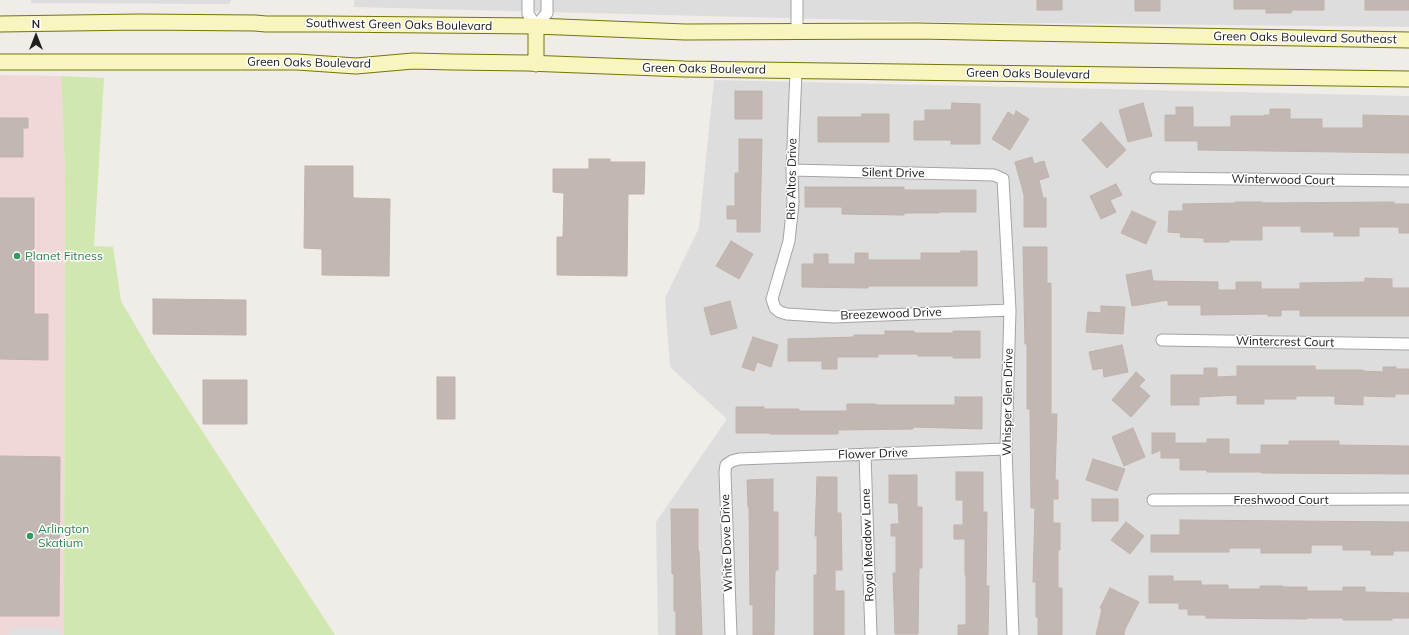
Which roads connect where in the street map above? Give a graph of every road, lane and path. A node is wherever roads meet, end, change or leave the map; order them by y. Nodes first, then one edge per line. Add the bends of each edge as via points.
1 (528, 0) edge
2 (546, 0) edge
3 (797, 0) edge
4 (0, 24) edge
5 (536, 26) junction
6 (797, 32) junction
7 (1409, 40) edge
8 (0, 62) edge
9 (536, 64) junction
10 (796, 71) junction
11 (1409, 79) edge
12 (792, 170) junction
13 (994, 175) joint
14 (1156, 178) dead end
15 (1409, 181) edge
16 (775, 308) joint
17 (1010, 310) junction
18 (1162, 340) dead end
19 (1409, 344) edge
20 (1006, 449) junction
21 (865, 454) junction
22 (739, 459) joint
23 (1409, 499) edge
24 (1153, 500) dead end
25 (731, 635) edge
26 (871, 635) edge
27 (1013, 635) edge

1 - 5 street via 528,14
2 - 5 street via 546,13
3 - 6 street
4 - 5 main road, Southwest Green Oaks Boulevard via 140,22
5 - 6 main road, Southwest Green Oaks Boulevard via 685,32
5 - 9 main road
6 - 7 main road, Green Oaks Boulevard Southeast via 916,31
8 - 9 main road, Green Oaks Boulevard via 297,62 356,66 413,61
9 - 10 main road, Green Oaks Boulevard via 684,70
10 - 11 main road, Green Oaks Boulevard
10 - 12 street, Rio Altos Drive
12 - 13 street, Silent Drive
12 - 16 street, Rio Altos Drive via 791,226 772,299
13 - 17 street, Whisper Glen Drive via 1003,179
14 - 15 street, Winterwood Court
16 - 17 street, Breezewood Drive via 788,314 834,316
17 - 20 street, Whisper Glen Drive
18 - 19 street, Wintercrest Court
20 - 21 street, Flower Drive
20 - 27 street, Whisper Glen Drive
21 - 22 street, Flower Drive
21 - 26 street, Royal Meadow Lane
22 - 25 street, White Dove Drive via 726,465 724,472
23 - 24 street, Freshwood Court

